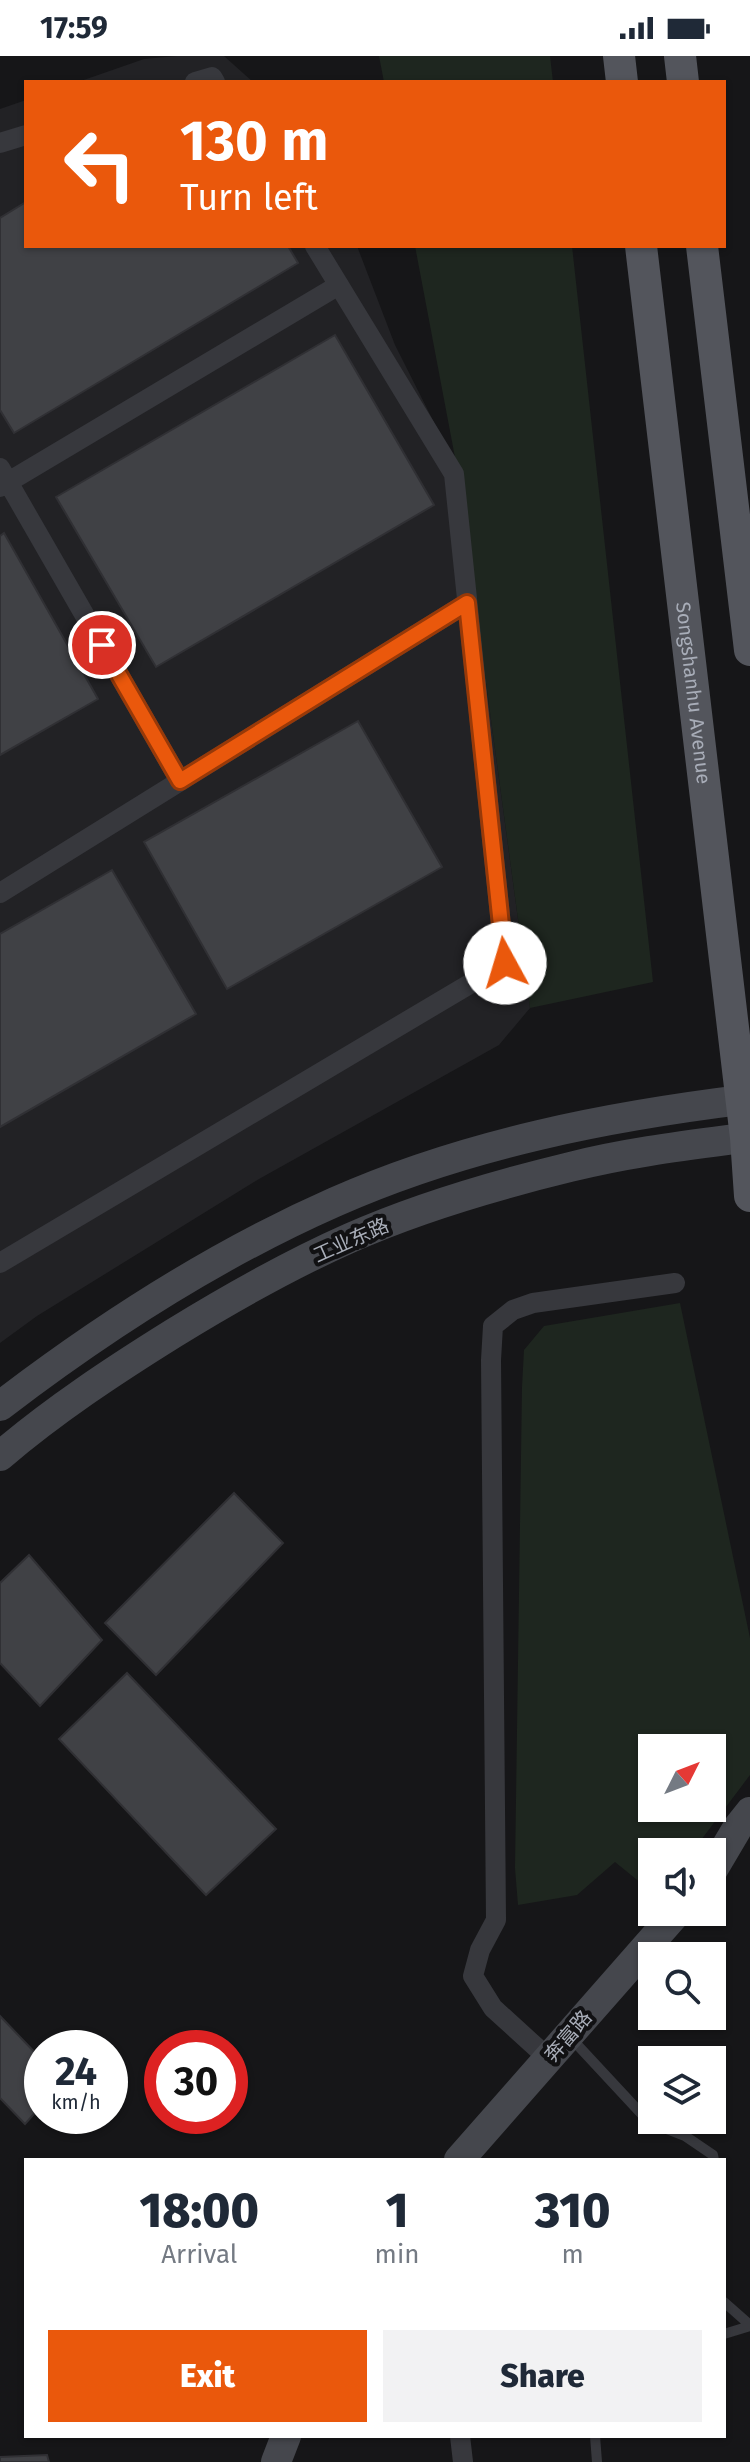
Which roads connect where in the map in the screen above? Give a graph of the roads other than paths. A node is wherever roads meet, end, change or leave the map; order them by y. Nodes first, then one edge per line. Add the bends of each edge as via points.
1 (619, 56) edge
2 (680, 56) edge
3 (622, 80) edge
4 (683, 80) edge
5 (24, 136) edge
6 (0, 143) edge
7 (316, 248) edge
8 (641, 248) edge
9 (702, 248) edge
10 (339, 285) junction
11 (3, 479) edge
12 (467, 603) junction
13 (750, 650) edge
14 (180, 781) junction
15 (0, 893) edge
16 (746, 1100) edge
17 (748, 1138) edge
18 (750, 1196) edge
19 (0, 1263) edge
20 (675, 1283) dead end
21 (0, 1406) edge
22 (0, 1456) edge
23 (750, 1812) edge
24 (750, 1844) edge
25 (726, 1848) edge
26 (726, 1862) edge
27 (665, 1926) edge
28 (568, 2036) junction
29 (548, 2058) junction
30 (461, 2158) edge
31 (714, 2158) edge
32 (726, 2304) edge
33 (750, 2326) edge
34 (726, 2333) edge
35 (285, 2438) edge
36 (460, 2438) edge
37 (595, 2438) edge
38 (276, 2462) edge
39 (463, 2462) edge
40 (597, 2462) edge

1 - 3 main road
2 - 4 main road
5 - 6 street
7 - 10 street
8 - 16 main road, Songshanhu Avenue
9 - 13 main road
10 - 11 street
10 - 12 street via 454,474
11 - 14 street
12 - 14 street
12 - 19 street via 505,963
14 - 15 street
16 - 17 main road, Songshanhu Avenue
16 - 21 main road, 工业东路 via 563,1129 413,1172 335,1202 184,1282 49,1368
17 - 18 main road, Songshanhu Avenue
17 - 22 main road, 工业东路 via 572,1166 351,1237 142,1353
20 - 29 street via 533,1303 493,1326 496,1920 473,1976 493,2008
23 - 25 main road
24 - 26 main road
27 - 28 main road, 奔富路
28 - 29 main road, 奔富路
28 - 31 lane via 649,2122 685,2136
29 - 30 main road, 奔富路
32 - 33 lane
33 - 34 lane
35 - 38 main road
36 - 39 street
37 - 40 lane

